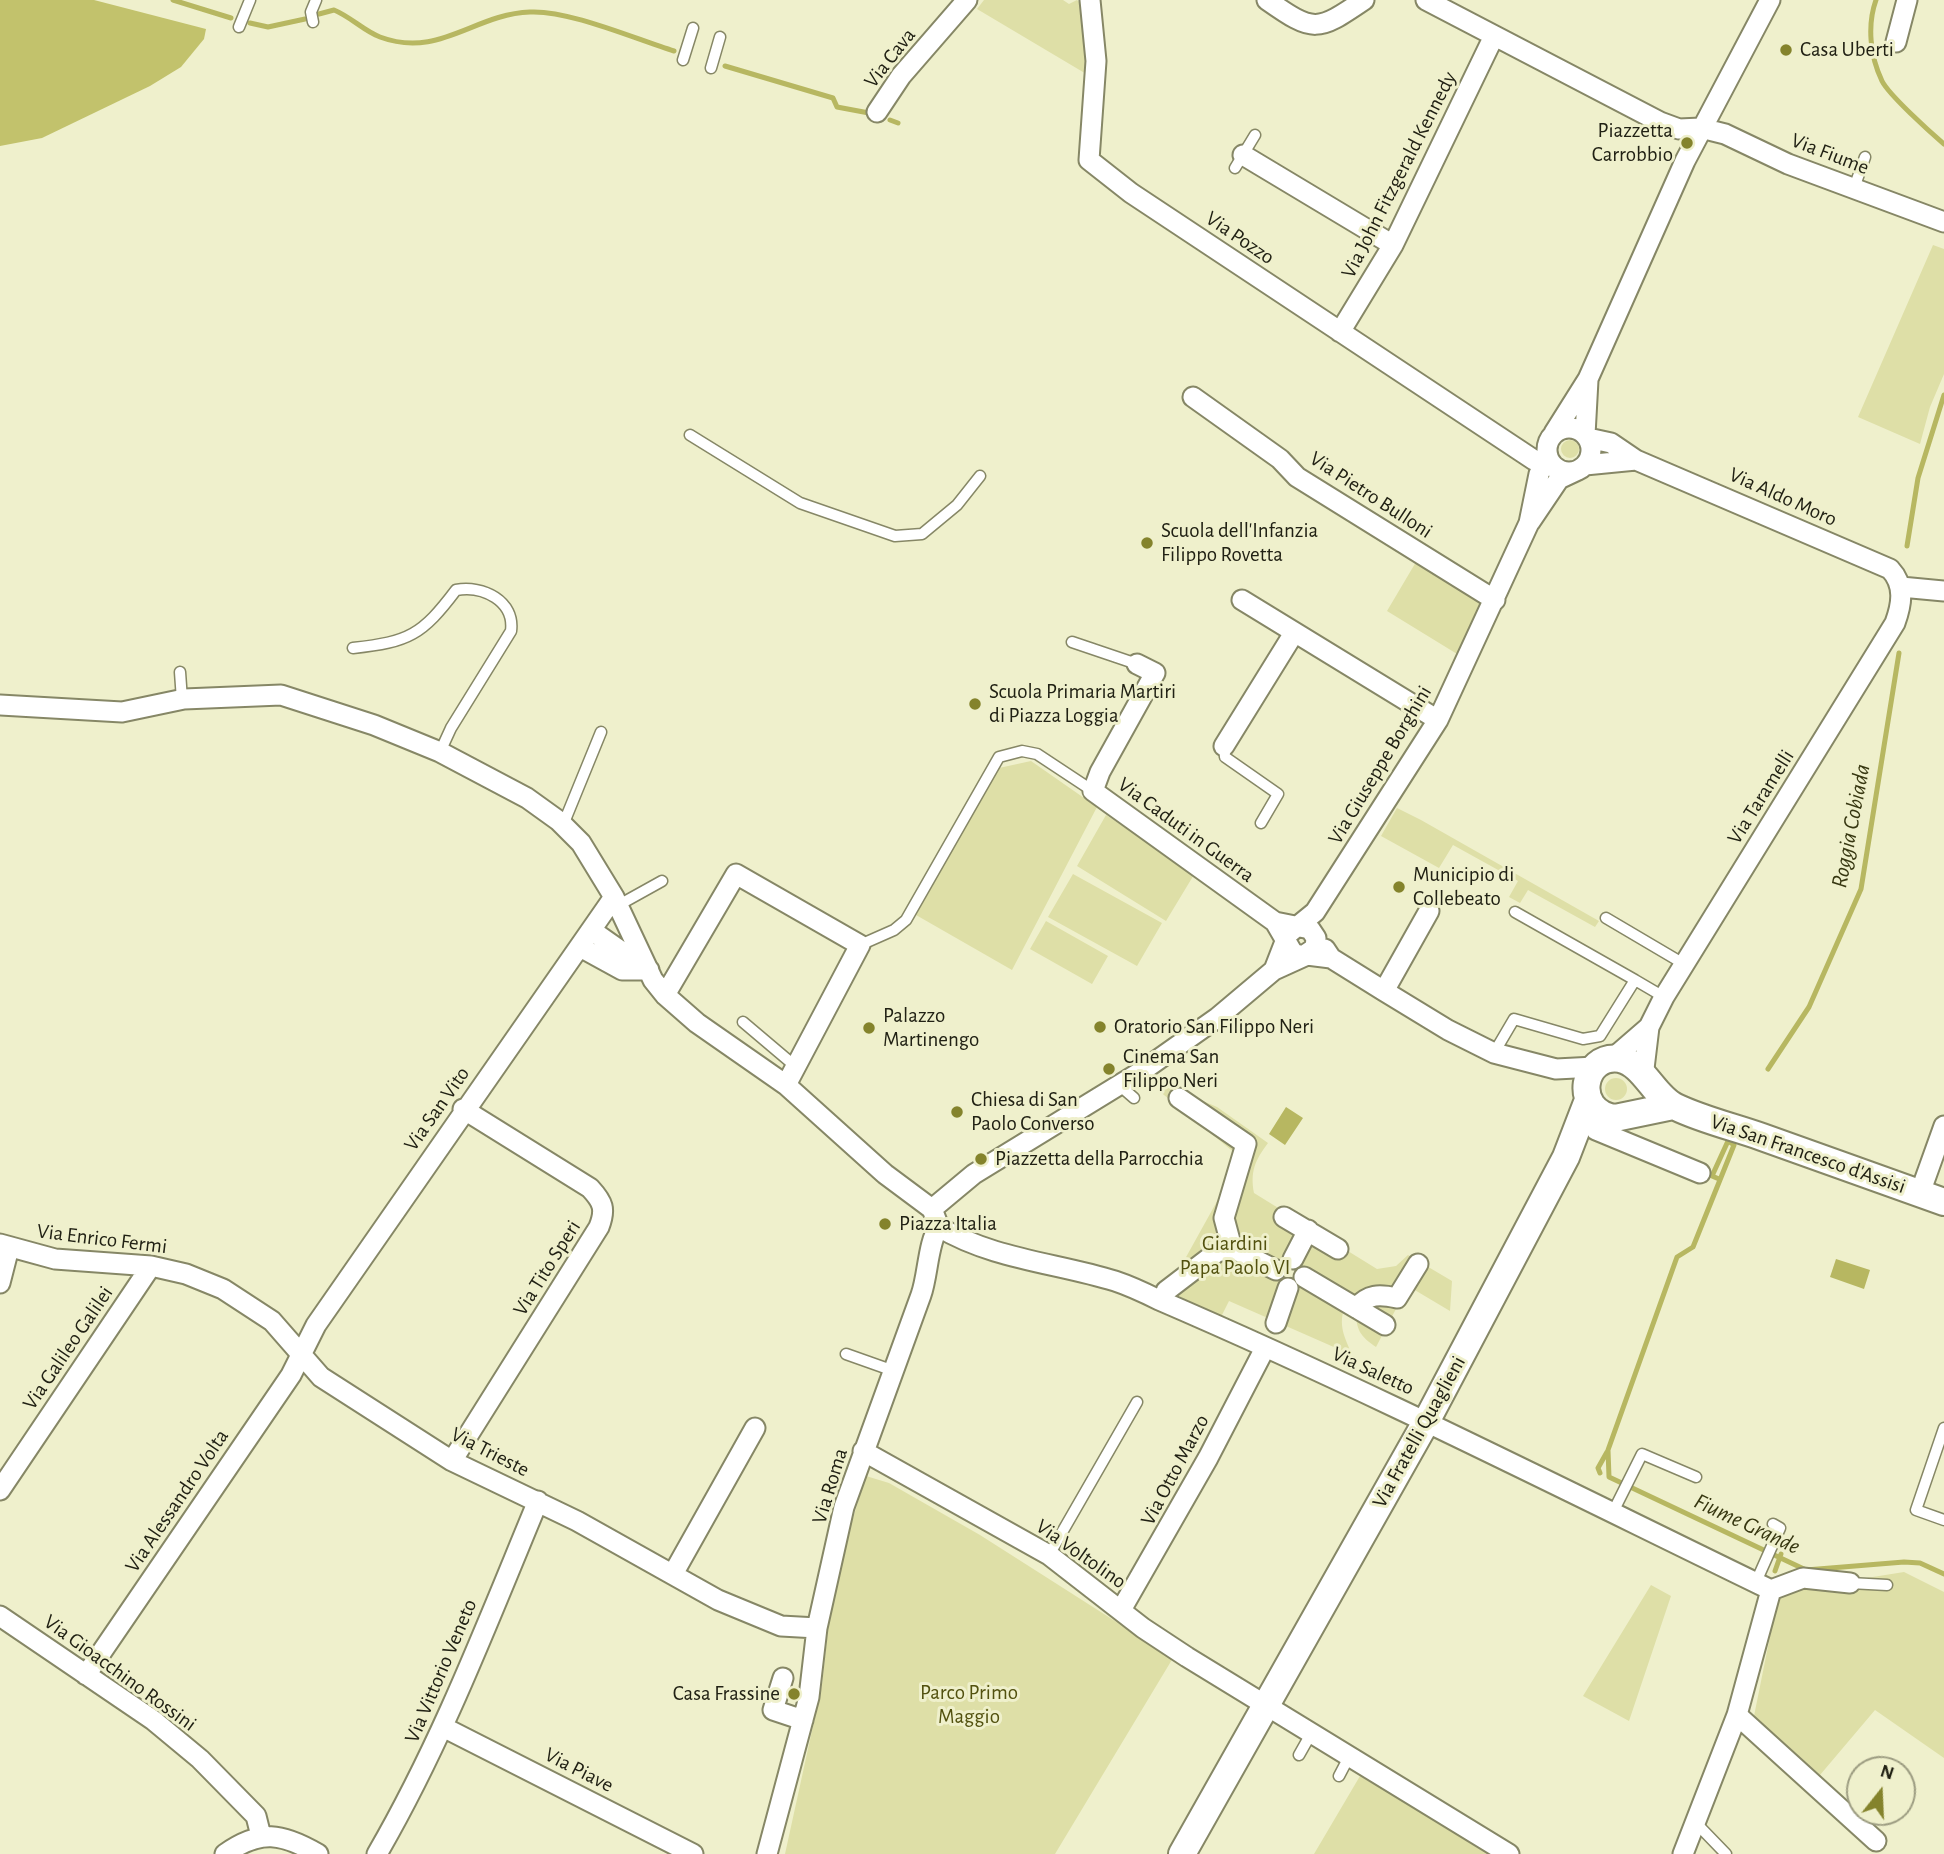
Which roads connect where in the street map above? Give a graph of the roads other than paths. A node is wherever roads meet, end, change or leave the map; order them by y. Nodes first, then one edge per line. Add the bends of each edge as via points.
1 (250, 0) edge
2 (316, 0) edge
3 (967, 0) edge
4 (1090, 0) edge
5 (1267, 0) edge
6 (1364, 0) edge
7 (1426, 0) edge
8 (1907, 0) edge
9 (1766, 1) edge
10 (313, 22) dead end
11 (239, 27) dead end
12 (692, 28) dead end
13 (1494, 36) junction
14 (720, 37) dead end
15 (1896, 42) dead end
16 (683, 60) dead end
17 (711, 68) dead end
18 (877, 112) dead end
19 (1704, 123) junction
20 (1255, 135) dead end
21 (1865, 157) dead end
22 (1239, 162) joint
23 (1854, 188) junction
24 (1944, 222) edge
25 (1393, 245) junction
26 (1340, 332) junction
27 (1588, 379) junction
28 (1194, 397) dead end
29 (690, 435) dead end
30 (1587, 437) junction
31 (1550, 452) junction
32 (1636, 460) junction
33 (1581, 468) junction
34 (980, 476) dead end
35 (1529, 523) junction
36 (1901, 587) junction
37 (1944, 591) edge
38 (1242, 600) dead end
39 (1495, 600) junction
40 (1294, 633) junction
41 (1072, 642) dead end
42 (353, 648) dead end
43 (1137, 664) joint
44 (180, 672) dead end
45 (182, 700) junction
46 (0, 705) edge
47 (1438, 720) junction
48 (601, 732) dead end
49 (1224, 746) joint
50 (440, 752) junction
51 (1093, 791) junction
52 (1261, 823) dead end
53 (564, 825) junction
54 (662, 881) dead end
55 (615, 902) junction
56 (1429, 911) dead end
57 (1315, 912) junction
58 (1515, 912) dead end
59 (1606, 918) dead end
60 (591, 930) junction
61 (1293, 933) junction
62 (860, 945) junction
63 (1311, 946) junction
64 (580, 947) junction
65 (1684, 964) junction
66 (1274, 970) junction
67 (649, 971) junction
68 (1634, 980) junction
69 (1384, 991) junction
70 (665, 995) junction
71 (1664, 997) junction
72 (743, 1022) dead end
73 (1649, 1027) junction
74 (1493, 1053) junction
75 (1604, 1063) junction
76 (795, 1066) junction
77 (1556, 1069) junction
78 (1643, 1077) junction
79 (1118, 1083) junction
80 (786, 1085) junction
81 (1134, 1098) dead end
82 (1179, 1098) dead end
83 (1588, 1100) junction
84 (1673, 1106) junction
85 (463, 1110) junction
86 (1615, 1120) junction
87 (1944, 1126) edge
88 (1566, 1157) junction
89 (1700, 1173) dead end
90 (1932, 1197) edge
91 (1284, 1217) dead end
92 (936, 1218) junction
93 (1308, 1230) junction
94 (5, 1246) edge
95 (1232, 1248) junction
96 (1338, 1249) dead end
97 (30, 1253) junction
98 (1293, 1259) dead end
99 (1418, 1264) dead end
100 (151, 1266) junction
101 (1276, 1270) dead end
102 (2, 1280) edge
103 (1166, 1294) junction
104 (1356, 1308) junction
105 (1276, 1323) dead end
106 (1385, 1325) dead end
107 (1265, 1348) junction
108 (301, 1350) junction
109 (846, 1354) dead end
110 (894, 1371) junction
111 (1137, 1402) dead end
112 (1426, 1422) junction
113 (755, 1428) dead end
114 (1944, 1428) edge
115 (863, 1451) junction
116 (452, 1461) junction
117 (1696, 1477) dead end
118 (0, 1490) edge
119 (538, 1501) junction
120 (1613, 1512) junction
121 (1944, 1520) edge
122 (1773, 1524) dead end
123 (1049, 1555) junction
124 (673, 1574) junction
125 (1850, 1583) joint
126 (1887, 1585) dead end
127 (1763, 1586) junction
128 (1121, 1610) junction
129 (0, 1616) edge
130 (817, 1628) junction
131 (86, 1675) junction
132 (783, 1678) dead end
133 (1266, 1704) junction
134 (1737, 1715) junction
135 (803, 1720) junction
136 (443, 1727) junction
137 (1312, 1732) junction
138 (1298, 1755) dead end
139 (1350, 1755) junction
140 (1339, 1776) dead end
141 (1696, 1824) junction
142 (261, 1836) junction
143 (1876, 1841) dead end
144 (225, 1854) edge
145 (318, 1854) edge
146 (377, 1854) edge
147 (694, 1854) edge
148 (767, 1854) edge
149 (1182, 1854) edge
150 (1509, 1854) edge
151 (1683, 1854) edge
152 (1726, 1854) edge

1 - 11 lane
2 - 10 lane
3 - 18 street, Via Cava via 901,76
4 - 26 street, Via Pozzo via 1096,61 1090,160 1130,193
5 - 6 street via 1292,17 1320,26
7 - 13 street
8 - 15 street
9 - 19 street
12 - 16 lane
13 - 19 street via 1593,90 1679,129
13 - 25 street, Via John Fitzgerald Kennedy
14 - 17 lane
19 - 23 street, Via Fiume via 1788,164
19 - 27 street, Via Giuseppe Borghini
20 - 22 lane
21 - 23 lane
22 - 25 street
23 - 24 street, Via Fiume
25 - 26 street, Via John Fitzgerald Kennedy
26 - 31 street, Via Pozzo via 1503,439
27 - 30 street, Via Giuseppe Borghini
27 - 31 street, Via Giuseppe Borghini
28 - 39 street, Via Pietro Bulloni via 1280,459 1297,477
29 - 34 lane via 800,503 895,536 922,534 957,505
30 - 31 street via 1570,427
30 - 32 street, Via Aldo Moro via 1611,443
30 - 33 street, Via Giuseppe Borghini via 1591,452
31 - 33 street
31 - 35 street, Via Giuseppe Borghini
32 - 33 street, Via Aldo Moro
32 - 36 street, Via Aldo Moro via 1890,569
33 - 35 street, Via Giuseppe Borghini via 1559,479
35 - 39 street, Via Giuseppe Borghini
36 - 37 street
36 - 65 street, Via Taramelli via 1895,623
38 - 40 street
39 - 47 street, Via Giuseppe Borghini
40 - 47 street
40 - 49 street
41 - 43 lane
42 - 50 lane via 390,644 429,625 456,590 468,588 495,597 507,607 513,617 510,631
43 - 51 street, Via Caduti in Guerra via 1155,673
44 - 45 lane
45 - 46 street via 121,712
45 - 50 street via 281,695
47 - 57 street, Via Giuseppe Borghini
48 - 53 lane
49 - 52 lane via 1225,757 1278,794
50 - 53 street via 527,798
51 - 61 street, Via Caduti in Guerra
51 - 62 lane via 1037,754 1022,751 999,757 906,920
53 - 55 street via 581,843
54 - 55 lane
55 - 60 street, Via San Vito
55 - 67 street
56 - 69 street
57 - 61 street, Via Giuseppe Borghini
57 - 63 street
58 - 68 lane
59 - 65 lane
60 - 64 street, Via San Vito
60 - 67 street
61 - 63 street via 1310,929
61 - 63 street via 1293,953
61 - 66 street, Via Giuseppe Borghini
62 - 70 street via 736,874
62 - 76 street
63 - 66 street, Via Giuseppe Borghini
63 - 69 street
64 - 67 street via 622,970
64 - 85 street, Via San Vito
65 - 71 street, Via Taramelli
66 - 79 street, Via Giuseppe Borghini via 1217,1018
67 - 70 street
68 - 71 lane
68 - 74 lane via 1600,1036 1583,1039 1514,1019
69 - 74 street
70 - 80 street
71 - 73 street, Via Taramelli
72 - 76 lane
73 - 75 street, Via Taramelli
73 - 78 street, Via Taramelli
74 - 77 street
75 - 77 street
75 - 78 street, Via San Francesco d'Assisi via 1630,1063
75 - 83 street via 1586,1082
76 - 80 street
77 - 83 street
78 - 84 street, Via San Francesco d'Assisi
78 - 86 street via 1644,1096
79 - 81 lane
79 - 92 street, Via Giuseppe Borghini via 974,1174
80 - 92 street
82 - 95 street via 1246,1144 1224,1218
83 - 86 street via 1599,1113
83 - 88 street, Via Fratelli Quaglieni
84 - 86 street, Via San Francesco d'Assisi
84 - 90 street, Via San Francesco d'Assisi
85 - 108 street, Via San Vito
85 - 116 street, Via Tito Speri via 575,1179 602,1201 604,1214
86 - 88 street, Via Fratelli Quaglieni
86 - 89 street
87 - 90 street
88 - 112 street, Via Fratelli Quaglieni
91 - 93 street
92 - 103 street, Via Saletto via 956,1238
92 - 110 street, Via Roma via 929,1272
93 - 96 street
93 - 98 street
94 - 97 street, Via Enrico Fermi
94 - 102 street
95 - 101 street
95 - 103 street via 1217,1252
97 - 100 street, Via Enrico Fermi
97 - 102 street
99 - 104 street via 1397,1298 1365,1298
100 - 108 street, Via Enrico Fermi via 223,1289 272,1321
100 - 118 street, Via Galileo Galilei
103 - 107 street, Via Saletto
104 - 105 street via 1296,1282
104 - 106 street
107 - 112 street, Via Saletto
107 - 128 street, Via Otto Marzo
108 - 116 street, Via Trieste via 321,1377
108 - 131 street, Via Alessandro Volta via 291,1375
109 - 110 lane
110 - 115 street, Via Roma
111 - 123 lane
112 - 120 street, Via Saletto
112 - 133 street, Via Fratelli Quaglieni
113 - 124 street
114 - 121 lane via 1916,1510
115 - 123 street, Via Voltolino
115 - 130 street, Via Roma via 844,1507
116 - 119 street, Via Trieste
117 - 120 lane via 1642,1454
119 - 124 street, Via Trieste
119 - 136 street, Via Vittorio Veneto
120 - 127 street, Via Saletto
122 - 127 lane via 1780,1528 1766,1560
123 - 128 street, Via Voltolino
124 - 130 street, Via Trieste via 718,1600 781,1626
125 - 126 lane
125 - 127 street via 1803,1578
127 - 134 street
128 - 133 street, Via Voltolino via 1187,1657
129 - 131 street, Via Gioacchino Rossini
130 - 135 street, Via Roma
131 - 142 street, Via Gioacchino Rossini via 153,1720 200,1759 256,1816
132 - 135 street via 773,1710
133 - 137 street
133 - 149 street, Via Fratelli Quaglieni
134 - 141 street
134 - 143 street
135 - 148 street, Via Roma
136 - 146 street, Via Vittorio Veneto
136 - 147 street, Via Piave
137 - 138 lane
137 - 139 street
139 - 140 lane
139 - 150 street
141 - 151 street
141 - 152 lane
142 - 144 street
142 - 145 street via 294,1840

